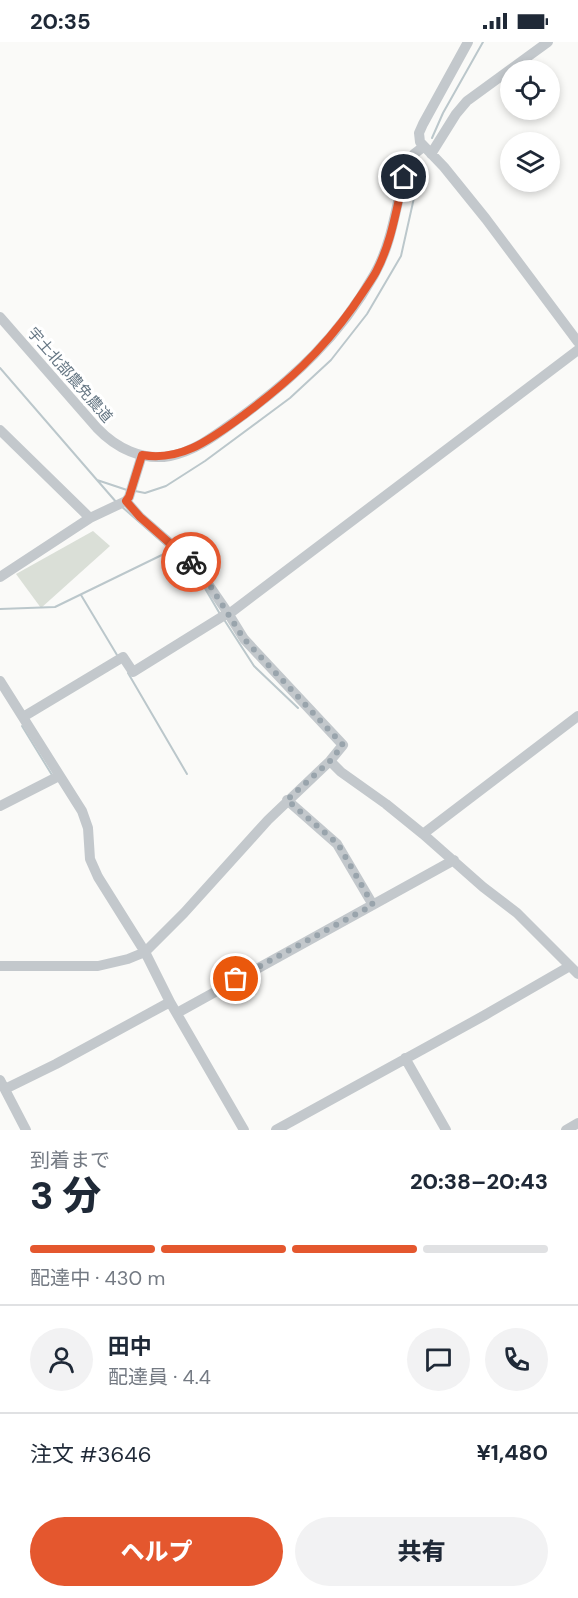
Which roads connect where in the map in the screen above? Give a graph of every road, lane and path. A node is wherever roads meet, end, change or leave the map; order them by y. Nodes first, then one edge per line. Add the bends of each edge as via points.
1 (468, 42) edge
2 (549, 42) edge
3 (427, 151) junction
4 (0, 317) edge
5 (578, 342) edge
6 (578, 350) edge
7 (0, 430) edge
8 (142, 455) junction
9 (126, 501) junction
10 (90, 518) junction
11 (0, 576) edge
12 (229, 614) junction
13 (0, 681) edge
14 (578, 716) edge
15 (23, 717) junction
16 (330, 761) junction
17 (59, 776) junction
18 (287, 800) junction
19 (0, 806) edge
20 (423, 834) junction
21 (454, 860) junction
22 (373, 905) junction
23 (145, 952) junction
24 (0, 966) edge
25 (570, 966) junction
26 (578, 974) edge
27 (170, 1002) junction
28 (177, 1013) junction
29 (405, 1058) junction
30 (2, 1084) edge
31 (578, 1123) edge
32 (26, 1130) edge
33 (244, 1130) edge
34 (276, 1130) edge
35 (446, 1130) edge
36 (566, 1130) edge

1 - 3 street via 423,124 418,138
2 - 3 street, 宇土北部農免農道 via 467,101
3 - 5 street via 486,219
3 - 8 street, 宇土北部農免農道 via 414,154 408,162 391,237 374,275 313,358 278,390 202,444 169,456
4 - 8 street, 宇土北部農免農道 via 103,434 120,447
6 - 12 street
7 - 10 street
8 - 9 street
9 - 10 street
9 - 12 street via 195,565
10 - 11 street
12 - 15 street via 133,672 123,657
12 - 16 street via 244,639 343,745
13 - 15 street
14 - 20 street
15 - 17 street
16 - 18 street
16 - 20 street
17 - 19 street
17 - 23 street via 82,811 88,828 90,859 98,877
18 - 22 street via 338,844
18 - 23 street
20 - 21 street
21 - 22 street
21 - 25 street via 517,913
22 - 28 street
23 - 24 street via 98,966
23 - 27 street
25 - 26 street
25 - 29 street
27 - 28 street
27 - 30 street via 56,1064
28 - 33 street
29 - 34 street
29 - 35 street
30 - 32 street
31 - 36 street

